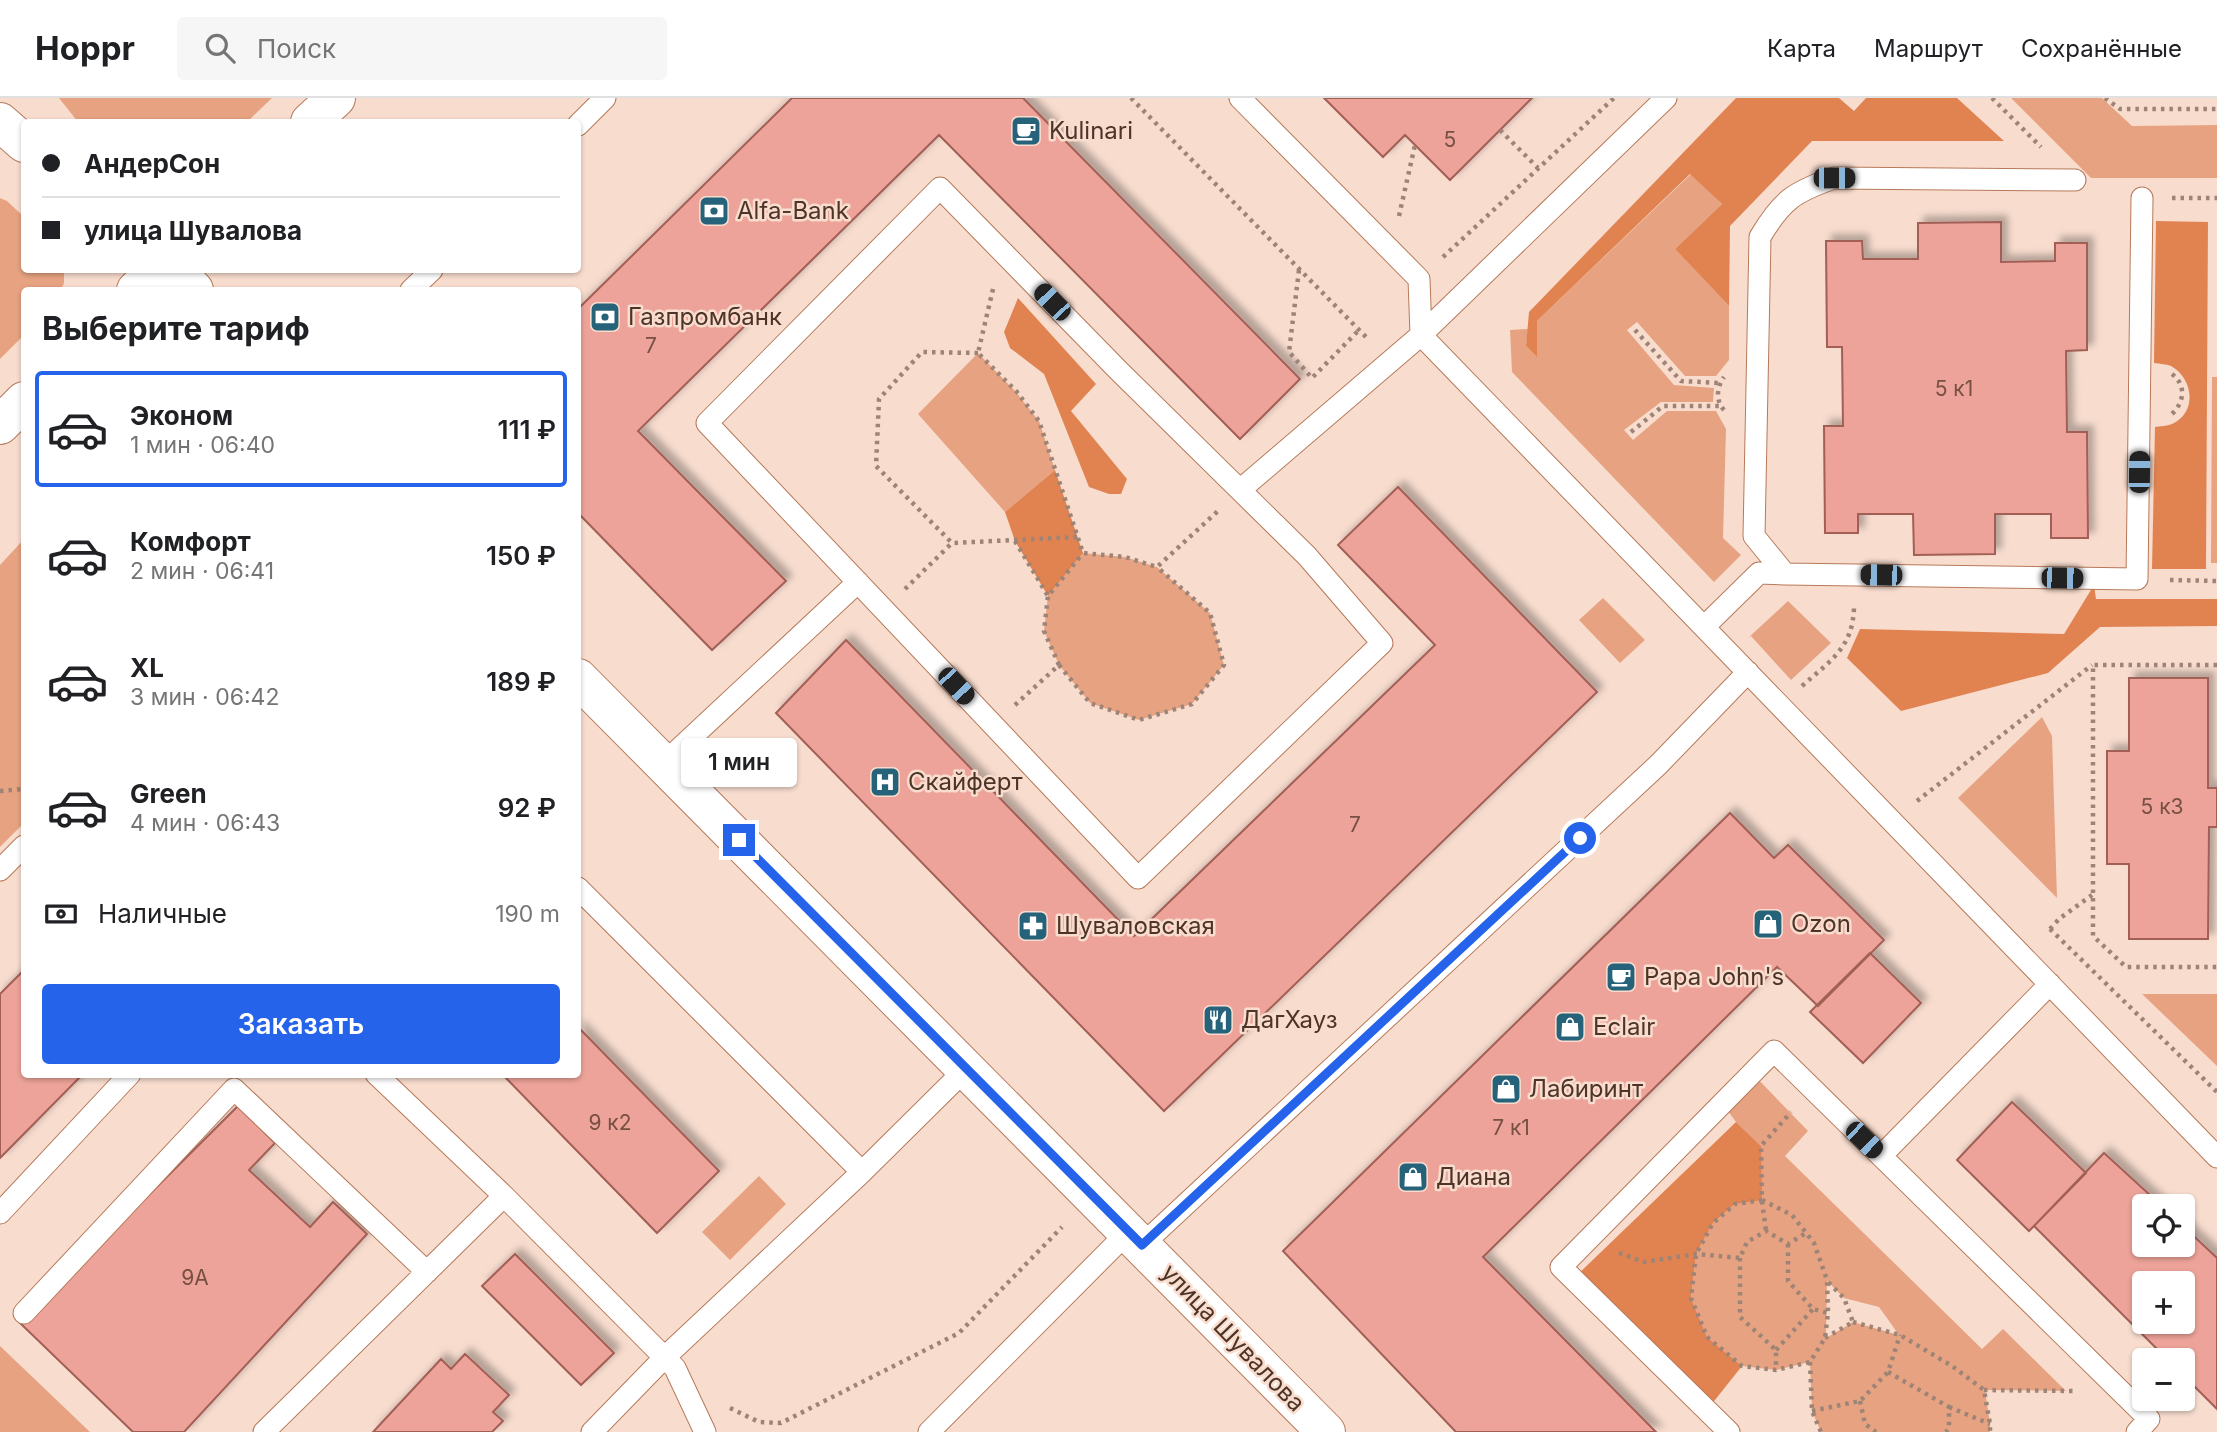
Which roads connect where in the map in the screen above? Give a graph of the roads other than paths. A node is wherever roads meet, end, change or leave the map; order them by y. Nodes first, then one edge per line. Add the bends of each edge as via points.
1 (336, 98) edge
2 (605, 98) edge
3 (1240, 98) edge
4 (1666, 98) edge
5 (313, 119) edge
6 (0, 122) edge
7 (581, 122) edge
8 (21, 140) edge
9 (2075, 180) dead end
10 (2142, 198) dead end
11 (155, 273) edge
12 (177, 273) edge
13 (429, 273) edge
14 (139, 287) edge
15 (191, 287) edge
16 (414, 287) edge
17 (1421, 335) junction
18 (21, 404) edge
19 (0, 425) edge
20 (1240, 490) junction
21 (1785, 574) junction
22 (858, 582) junction
23 (1704, 627) junction
24 (1748, 672) junction
25 (581, 681) edge
26 (663, 764) junction
27 (21, 849) edge
28 (0, 870) edge
29 (581, 891) edge
30 (2050, 984) junction
31 (966, 1069) junction
32 (126, 1078) edge
33 (380, 1078) edge
34 (1881, 1156) junction
35 (2217, 1157) edge
36 (862, 1172) junction
37 (504, 1196) junction
38 (0, 1213) edge
39 (1135, 1238) junction
40 (427, 1272) junction
41 (24, 1313) dead end
42 (669, 1363) junction
43 (264, 1432) edge
44 (592, 1432) edge
45 (705, 1432) edge
46 (929, 1432) edge
47 (1326, 1432) edge
48 (1729, 1432) edge
49 (2137, 1432) edge

1 - 5 street
2 - 7 lane
3 - 17 lane via 1419,279
4 - 17 lane
6 - 8 street
9 - 21 lane via 1834,178 1801,190 1774,212 1760,237 1754,536
10 - 21 lane via 2137,579
11 - 14 street
12 - 15 street
13 - 16 lane
17 - 20 lane
17 - 23 lane
18 - 19 street
20 - 22 lane via 1307,556 1382,643 1138,878
20 - 22 lane via 940,188 707,423
21 - 23 lane via 1759,573
22 - 26 lane
23 - 24 lane
24 - 30 lane
24 - 39 lane via 1658,765
25 - 26 street, улица Шувалова
26 - 31 street, улица Шувалова
27 - 28 lane
29 - 36 lane
30 - 34 lane
30 - 35 lane
31 - 36 lane
31 - 39 street, улица Шувалова
32 - 38 lane
33 - 37 lane
34 - 48 lane via 1774,1051 1561,1267
34 - 49 lane via 2149,1419
36 - 42 lane
37 - 40 lane
37 - 42 lane
39 - 46 lane
39 - 47 street, улица Шувалова
40 - 41 lane via 234,1089
40 - 43 lane
42 - 44 lane
42 - 45 lane

